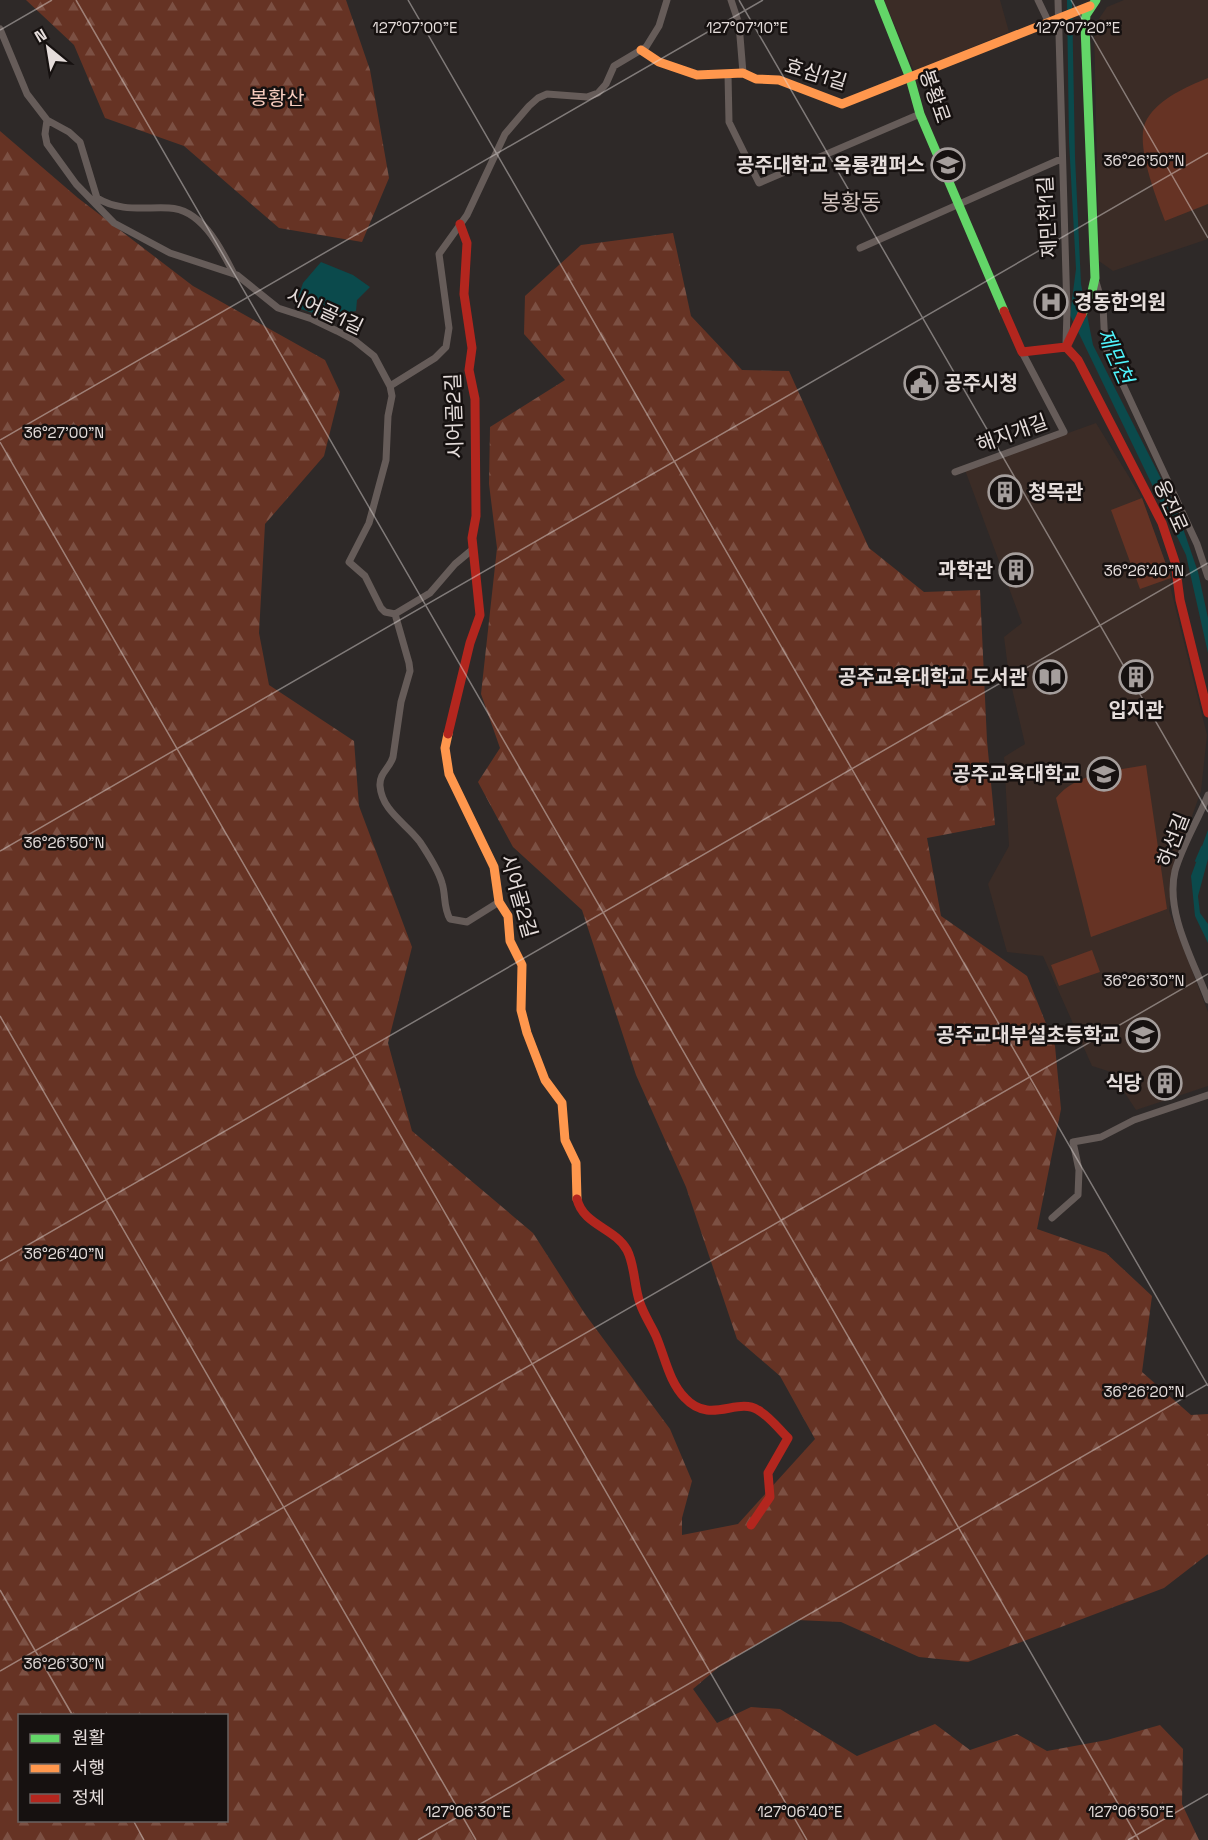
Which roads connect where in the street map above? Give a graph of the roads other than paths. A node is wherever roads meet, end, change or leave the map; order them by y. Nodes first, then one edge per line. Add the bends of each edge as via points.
1 (668, 0) edge
2 (731, 0) edge
3 (879, 0) edge
4 (1038, 0) edge
5 (1058, 0) edge
6 (1093, 3) edge
7 (1056, 19) junction
8 (0, 29) edge
9 (641, 50) junction
10 (743, 73) junction
11 (728, 74) junction
12 (910, 78) junction
13 (920, 114) junction
14 (47, 120) junction
15 (1061, 159) junction
16 (958, 203) junction
17 (460, 224) junction
18 (860, 248) dead end
19 (234, 274) junction
20 (1095, 278) junction
21 (1066, 346) junction
22 (1022, 352) junction
23 (390, 387) junction
24 (955, 472) dead end
25 (473, 549) junction
26 (1208, 577) edge
27 (395, 614) junction
28 (1206, 698) edge
29 (1208, 713) edge
30 (1208, 795) edge
31 (499, 902) junction
32 (1177, 914) junction
33 (1167, 917) dead end
34 (1208, 1000) edge
35 (1208, 1095) edge
36 (1052, 1218) dead end
37 (751, 1525) dead end

1 - 9 street via 659,26
2 - 10 street via 739,24
3 - 12 street, 봉황로
4 - 7 street
5 - 7 street, 제민천1길
6 - 7 street, 효심1길
6 - 20 street via 1085,26
7 - 12 street, 효심1길
7 - 15 street, 제민천1길
8 - 14 street via 27,94
9 - 11 street, 효심1길 via 659,62 697,75
9 - 17 street, 시어골2길 via 614,66 598,93 587,97 547,94 529,105 505,134
10 - 11 street, 효심1길
10 - 12 street, 효심1길 via 756,79 785,82 842,104
11 - 13 street via 729,122 759,183
12 - 13 street, 봉황로
13 - 16 street, 봉황로
14 - 19 street, 시어골1길 via 47,144 102,215 170,253
14 - 19 street via 80,142 97,198 124,208 170,208 185,212 218,244
15 - 16 street, 제민천1길
15 - 21 street, 제민천1길
16 - 18 street
16 - 22 street, 봉황로
17 - 23 street, 시어골2길 via 439,254 449,328 446,346 442,353
17 - 25 street, 시어골2길 via 467,243 464,294 475,399
19 - 23 street, 시어골1길 via 278,308 312,319 354,340 374,357
20 - 21 street via 1091,296
20 - 26 street via 1105,346 1179,503
21 - 22 street
21 - 28 street, 웅진로 via 1078,360 1162,523 1175,562 1180,600
22 - 24 street, 해지개길 via 1064,432
23 - 27 street via 386,460 369,523 349,562 365,576 381,608
25 - 27 street via 430,593
25 - 31 street, 시어골2길 via 480,615 459,687 445,760 494,867
27 - 31 street via 410,671 400,702 391,764 381,778 383,796 418,840 442,881 450,919 467,922
28 - 29 street, 웅진로
30 - 32 street, 하선길 via 1175,872
31 - 37 street, 시어골2길 via 508,916 510,941 522,965 521,1010 527,1033 545,1080 562,1102 565,1140 576,1163 576,1200 592,1223 609,1232 627,1250 640,1304 665,1365 690,1404 721,1412 747,1405 767,1416 788,1438 768,1473 770,1497
32 - 33 street
32 - 34 street, 하선길
35 - 36 street via 1134,1120 1101,1137 1073,1142 1079,1170 1078,1195

